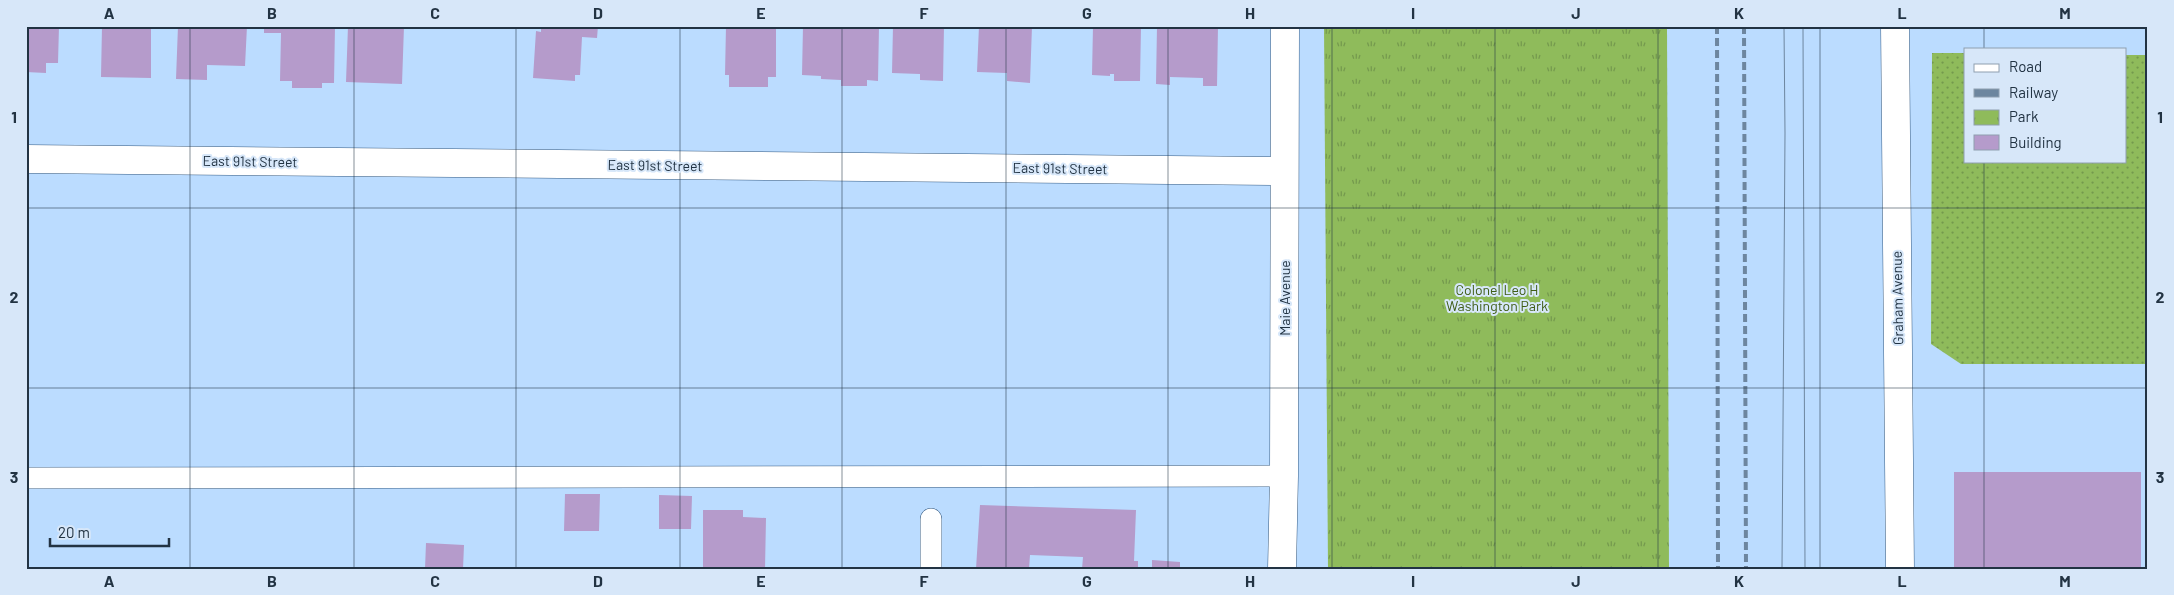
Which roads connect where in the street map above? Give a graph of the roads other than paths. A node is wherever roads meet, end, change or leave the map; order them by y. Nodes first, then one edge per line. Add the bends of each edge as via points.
1 (1285, 26) edge
2 (1895, 26) edge
3 (26, 159) edge
4 (1284, 170) junction
5 (1284, 476) junction
6 (26, 478) edge
7 (931, 519) dead end
8 (931, 569) edge
9 (1282, 569) edge
10 (1900, 569) edge

1 - 4 street, Maie Avenue
2 - 10 street, Graham Avenue
3 - 4 street, East 91st Street
4 - 5 street, Maie Avenue
5 - 6 lane
5 - 9 street, Maie Avenue
7 - 8 lane

